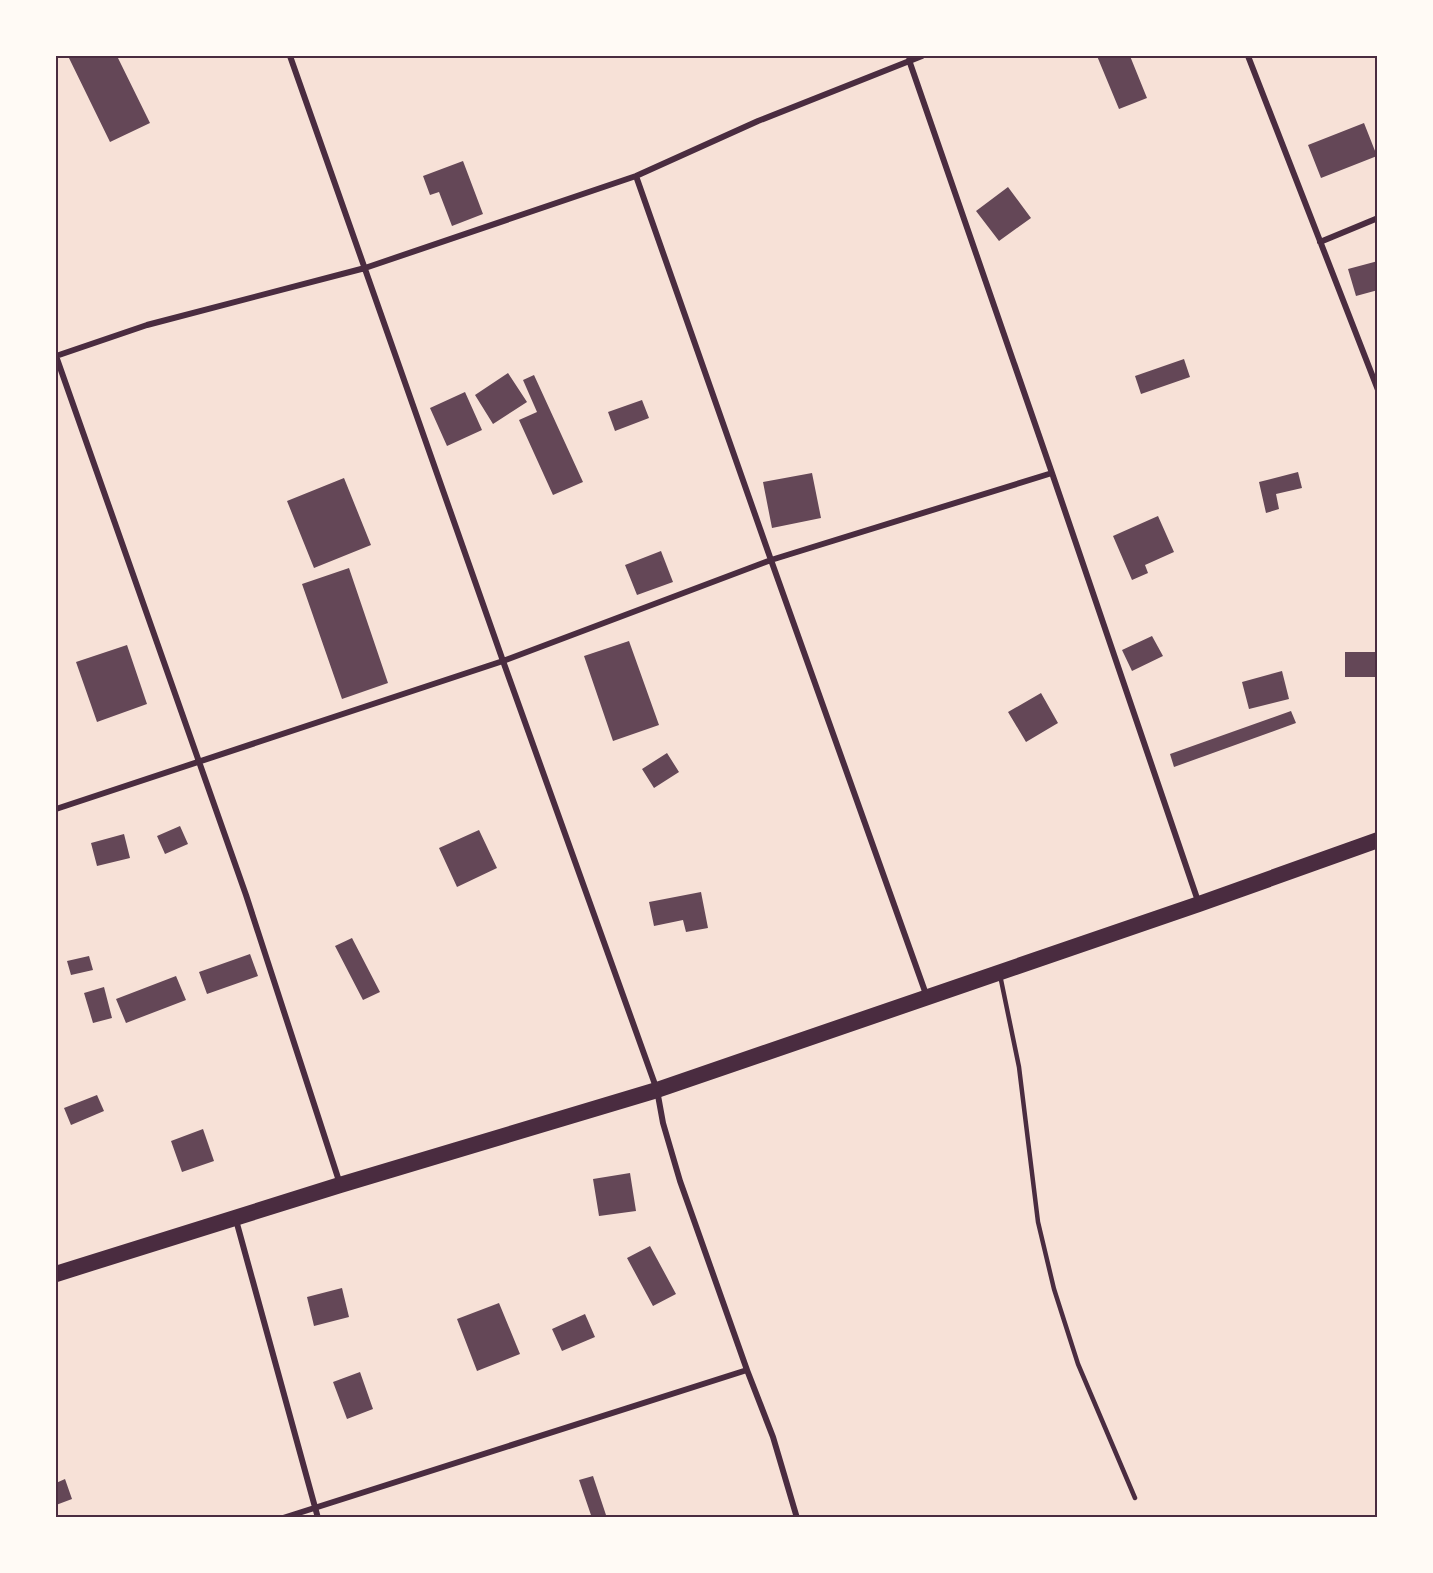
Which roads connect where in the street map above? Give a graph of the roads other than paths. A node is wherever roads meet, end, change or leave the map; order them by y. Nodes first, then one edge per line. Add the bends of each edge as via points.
1 (290, 56) edge
2 (922, 56) edge
3 (1248, 56) edge
4 (909, 60) junction
5 (636, 176) junction
6 (1377, 218) edge
7 (1320, 242) junction
8 (365, 268) junction
9 (56, 356) edge
10 (1377, 390) edge
11 (1052, 473) junction
12 (771, 560) junction
13 (502, 661) junction
14 (199, 761) junction
15 (56, 809) edge
16 (1377, 840) edge
17 (1199, 904) junction
18 (1000, 973) junction
19 (928, 998) junction
20 (657, 1090) junction
21 (340, 1185) junction
22 (235, 1218) junction
23 (56, 1274) edge
24 (747, 1370) junction
25 (1135, 1498) dead end
26 (315, 1507) junction
27 (283, 1518) edge
28 (318, 1518) edge
29 (797, 1518) edge

1 - 8 street
2 - 4 street
3 - 7 street
4 - 5 street
4 - 11 street
5 - 8 street
5 - 12 street
6 - 7 street
7 - 10 street
8 - 9 street via 147,325
8 - 13 street
9 - 14 street
11 - 12 street
11 - 17 street
12 - 13 street
12 - 19 street
13 - 14 street
13 - 20 street
14 - 15 street
14 - 21 street
16 - 17 highway
17 - 18 highway
18 - 19 highway
18 - 25 lane via 1019,1067 1038,1222 1054,1289 1078,1364
19 - 20 highway
20 - 21 highway
20 - 24 street via 680,1181
21 - 22 highway
22 - 23 highway
22 - 26 street
24 - 26 street
24 - 29 street via 773,1437
26 - 27 street
26 - 28 street

